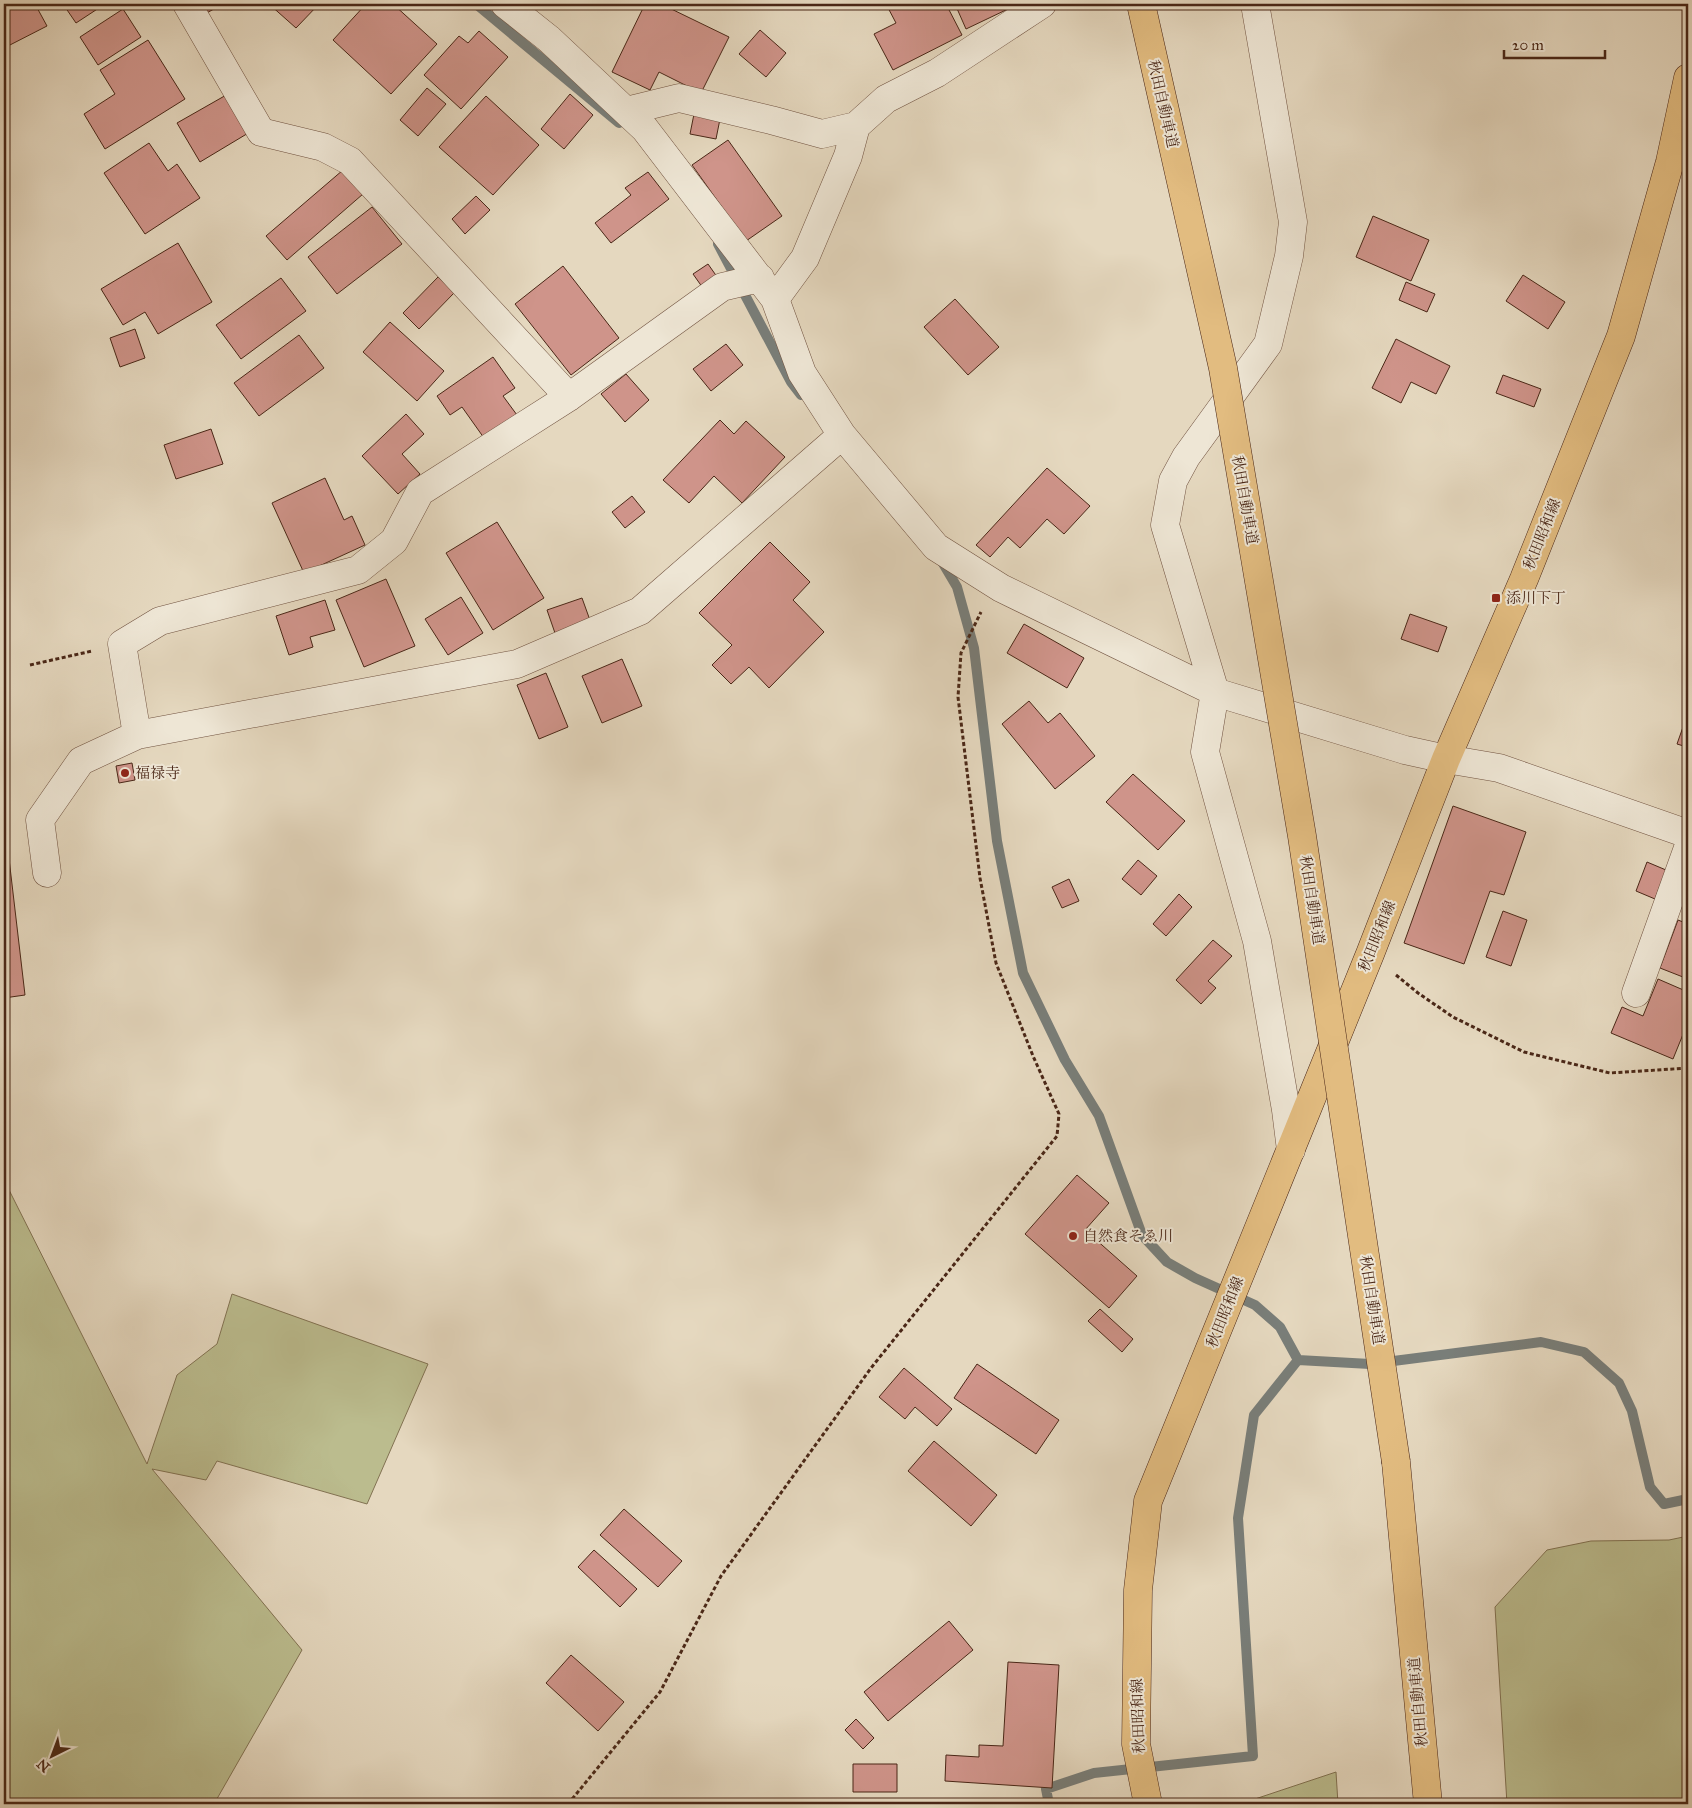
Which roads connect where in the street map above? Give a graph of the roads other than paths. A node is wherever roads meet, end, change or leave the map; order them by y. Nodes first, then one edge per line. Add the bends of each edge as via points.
1 (187, 4) edge
2 (505, 4) edge
3 (1042, 4) edge
4 (1140, 4) edge
5 (1255, 4) edge
6 (1688, 78) edge
7 (626, 111) junction
8 (856, 126) junction
9 (754, 286) junction
10 (569, 398) junction
11 (837, 439) junction
12 (1215, 692) junction
13 (137, 735) junction
14 (1446, 759) junction
15 (1688, 834) edge
16 (1688, 848) edge
17 (47, 873) dead end
18 (1636, 993) dead end
19 (1290, 1150) junction
20 (1148, 1804) edge
21 (1428, 1804) edge

1 - 10 street via 261,132 323,147 350,161
2 - 7 street
3 - 8 street via 937,72 886,99
4 - 21 main road, 秋田自動車道, bridge via 1223,368 1302,836 1396,1462
5 - 12 street via 1293,222 1289,256 1268,344 1172,481 1165,526
6 - 14 main road, 秋田昭和線 via 1670,162 1621,336 1524,579
7 - 8 street via 679,98 822,134
7 - 9 street via 645,129
8 - 9 street via 848,156 805,258
9 - 10 street via 722,287
9 - 11 street
10 - 13 street via 420,492 394,541 358,570 160,621 122,644
11 - 12 street via 936,547 1001,588
11 - 13 street via 640,611 517,664
12 - 14 street via 1405,750
12 - 19 street via 1205,752 1257,941
13 - 17 street via 81,761 40,820
14 - 15 street via 1499,768
14 - 19 main road, 秋田昭和線
16 - 18 street
19 - 20 main road, 秋田昭和線 via 1148,1501 1138,1590 1136,1744

